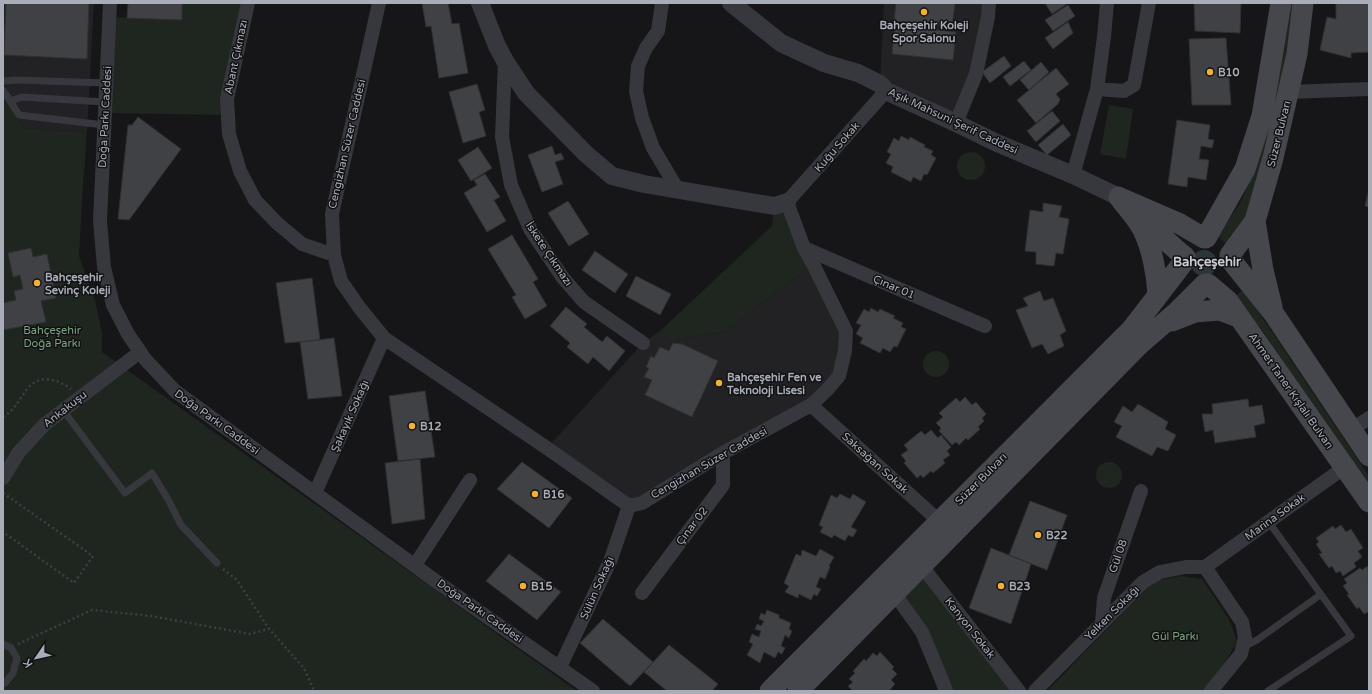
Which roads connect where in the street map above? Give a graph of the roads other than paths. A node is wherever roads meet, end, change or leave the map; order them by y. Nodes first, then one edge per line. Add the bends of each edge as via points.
1 (110, 3) edge
2 (248, 3) edge
3 (378, 3) edge
4 (480, 3) edge
5 (662, 3) edge
6 (731, 3) edge
7 (989, 3) edge
8 (1107, 3) edge
9 (1149, 3) edge
10 (1282, 3) edge
11 (1303, 3) edge
12 (505, 62) junction
13 (3, 81) edge
14 (106, 83) junction
15 (1097, 89) junction
16 (1369, 89) edge
17 (3, 90) edge
18 (886, 91) junction
19 (1289, 92) junction
20 (10, 101) junction
21 (105, 102) junction
22 (956, 122) junction
23 (104, 125) junction
24 (1073, 175) junction
25 (678, 190) junction
26 (1119, 197) junction
27 (787, 202) junction
28 (1255, 221) junction
29 (1205, 238) junction
30 (804, 248) junction
31 (334, 254) junction
32 (1230, 257) junction
33 (1185, 259) junction
34 (1207, 284) junction
35 (1158, 295) junction
36 (1274, 314) junction
37 (1238, 316) junction
38 (1162, 325) junction
39 (985, 326) dead end
40 (384, 338) junction
41 (643, 343) dead end
42 (140, 352) junction
43 (811, 405) junction
44 (63, 410) junction
45 (1369, 418) edge
46 (1351, 430) junction
47 (723, 453) junction
48 (1369, 456) edge
49 (1344, 467) junction
50 (3, 478) edge
51 (470, 480) dead end
52 (1141, 491) dead end
53 (316, 494) junction
54 (1369, 502) edge
55 (629, 506) junction
56 (939, 521) junction
57 (1268, 521) junction
58 (217, 563) road end
59 (415, 565) junction
60 (921, 565) junction
61 (1205, 567) junction
62 (642, 593) dead end
63 (894, 593) junction
64 (1320, 595) junction
65 (1102, 623) junction
66 (3, 644) edge
67 (1243, 647) junction
68 (560, 667) junction
69 (5, 684) dead end
70 (941, 688) edge
71 (593, 691) edge
72 (770, 691) edge
73 (798, 691) edge
74 (1019, 691) edge
75 (1036, 691) edge
76 (1211, 691) edge
77 (1268, 691) edge

1 - 14 street, Doğa Parkı Caddesi
2 - 31 street, Abant Çıkmazı via 227,100 229,134 240,171 255,200 277,223 302,244
3 - 31 street, Cengizhan Süzer Caddesi via 332,214
4 - 12 street
5 - 25 street via 658,31 638,66 636,91 653,148
6 - 18 street, Aşık Mahsuni Şerif Caddesi via 781,43 824,63 858,73 880,84
7 - 22 street via 976,74
8 - 15 street
9 - 15 street via 1134,85 1124,91
10 - 29 main road, Süzer Bulvarı via 1262,116 1245,169
11 - 19 main road, Süzer Bulvarı
12 - 25 street via 526,93 586,154 612,176
12 - 41 street, İskete Çıkmazı via 502,137 511,185 530,229 563,278 584,302
13 - 14 lane
14 - 21 street, Doğa Parkı Caddesi
15 - 24 street
16 - 19 street
17 - 20 lane
18 - 22 street, Aşık Mahsuni Şerif Caddesi
18 - 27 street, Kuğu Sokak
19 - 28 main road, Süzer Bulvarı via 1274,158
20 - 21 lane via 22,97
20 - 23 lane via 19,115
21 - 23 street, Doğa Parkı Caddesi
22 - 24 street, Aşık Mahsuni Şerif Caddesi via 997,143
23 - 42 street, Doğa Parkı Caddesi via 100,221 104,267 113,305
24 - 26 street, Aşık Mahsuni Şerif Caddesi
25 - 27 street via 774,206
26 - 29 main road
26 - 33 main road
26 - 35 main road via 1143,230 1152,257
27 - 30 street, Cengizhan Süzer Caddesi
28 - 32 main road, Süzer Bulvarı
28 - 36 main road
29 - 32 main road via 1222,243
29 - 33 main road via 1188,248
30 - 39 street, Çınar 01
30 - 43 street, Cengizhan Süzer Caddesi via 846,331 845,351 839,376
31 - 40 street, Cengizhan Süzer Caddesi via 341,281
32 - 34 main road via 1225,276
32 - 36 main road
33 - 34 main road via 1187,272 1191,277
33 - 35 main road, Süzer Bulvarı
34 - 37 main road, Ahmet Taner Kışlalı Bulvarı via 1228,301
34 - 38 main road, Süzer Bulvarı
35 - 56 main road, Süzer Bulvarı via 1132,329
36 - 46 main road
37 - 38 main road via 1220,310 1195,312
37 - 49 main road, Ahmet Taner Kışlalı Bulvarı
38 - 60 main road, Süzer Bulvarı via 1141,343
40 - 53 street, Şakayık Sokağı
40 - 55 street, Cengizhan Süzer Caddesi
42 - 44 street, Ankakuşu
42 - 53 street, Doğa Parkı Caddesi via 175,391
43 - 47 street, Cengizhan Süzer Caddesi
43 - 56 street, Saksağan Sokak
44 - 50 street, Ankakuşu via 45,424 19,452
44 - 58 lane via 125,493 152,473 181,525
45 - 46 street
46 - 48 main road
47 - 55 street, Cengizhan Süzer Caddesi via 642,503
47 - 62 street, Çınar 02 via 723,485
49 - 54 main road, Ahmet Taner Kışlalı Bulvarı
49 - 57 street, Marina Sokak
51 - 59 street
52 - 65 street, Gül 08 via 1104,598
53 - 59 street, Doğa Parkı Caddesi
55 - 68 street, Sülün Sokağı via 611,559
56 - 72 main road, Süzer Bulvarı
57 - 61 street, Marina Sokak
57 - 64 lane
59 - 68 street, Doğa Parkı Caddesi
60 - 63 main road, Süzer Bulvarı
60 - 74 street, Kanyon Sokak
61 - 65 street, Yelken Sokağı via 1186,567 1160,572 1143,582
61 - 67 street via 1242,622 1245,637
63 - 70 street via 922,632
63 - 73 main road, Süzer Bulvarı
64 - 67 lane via 1257,640
64 - 77 lane via 1351,636
65 - 75 street, Yelken Sokağı
66 - 69 lane via 11,648 17,658 13,673
67 - 76 street via 1241,654
68 - 71 street, Doğa Parkı Caddesi

